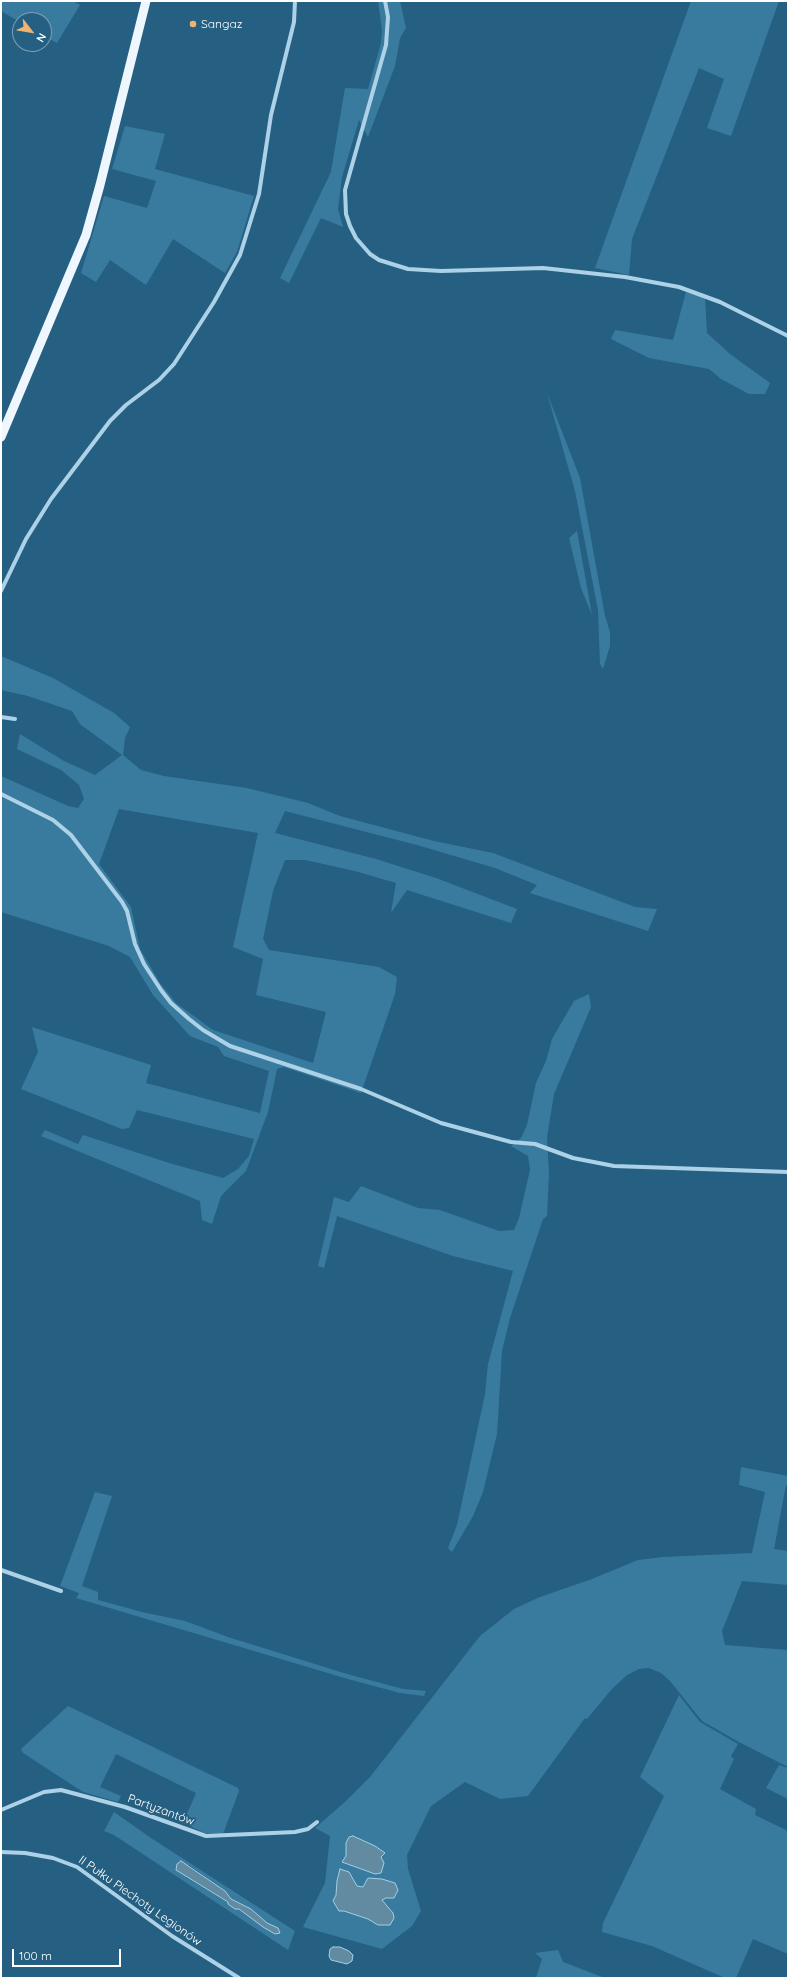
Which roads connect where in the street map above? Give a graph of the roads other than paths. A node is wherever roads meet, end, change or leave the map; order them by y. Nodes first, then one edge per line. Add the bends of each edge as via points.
1 (146, 1) edge
2 (295, 1) edge
3 (385, 1) edge
4 (788, 336) edge
5 (1, 437) edge
6 (1, 592) edge
7 (1, 717) edge
8 (14, 719) dead end
9 (1, 794) edge
10 (788, 1172) edge
11 (1, 1570) edge
12 (61, 1591) dead end
13 (1, 1810) edge
14 (317, 1822) dead end
15 (1, 1852) edge
16 (239, 1978) edge

1 - 5 main road via 86,234
2 - 6 street via 294,22 271,114 259,194 240,255 214,302 174,364 110,421 51,499 26,539
3 - 4 street via 388,17 386,45 345,190 346,214 350,226 356,238 370,254 394,266 420,271 543,268 625,277 679,287 720,302
7 - 8 street
9 - 10 street via 53,820 71,835 122,902 127,911 135,944 160,990 189,1019 230,1046 361,1089 441,1122 511,1142 535,1144 572,1158 614,1166
11 - 12 street
13 - 14 street, Partyzantów via 44,1792 61,1790 126,1807 206,1836 295,1832 308,1829
15 - 16 street, II Pułku Piechoty Legionów via 47,1857 77,1867 172,1936

